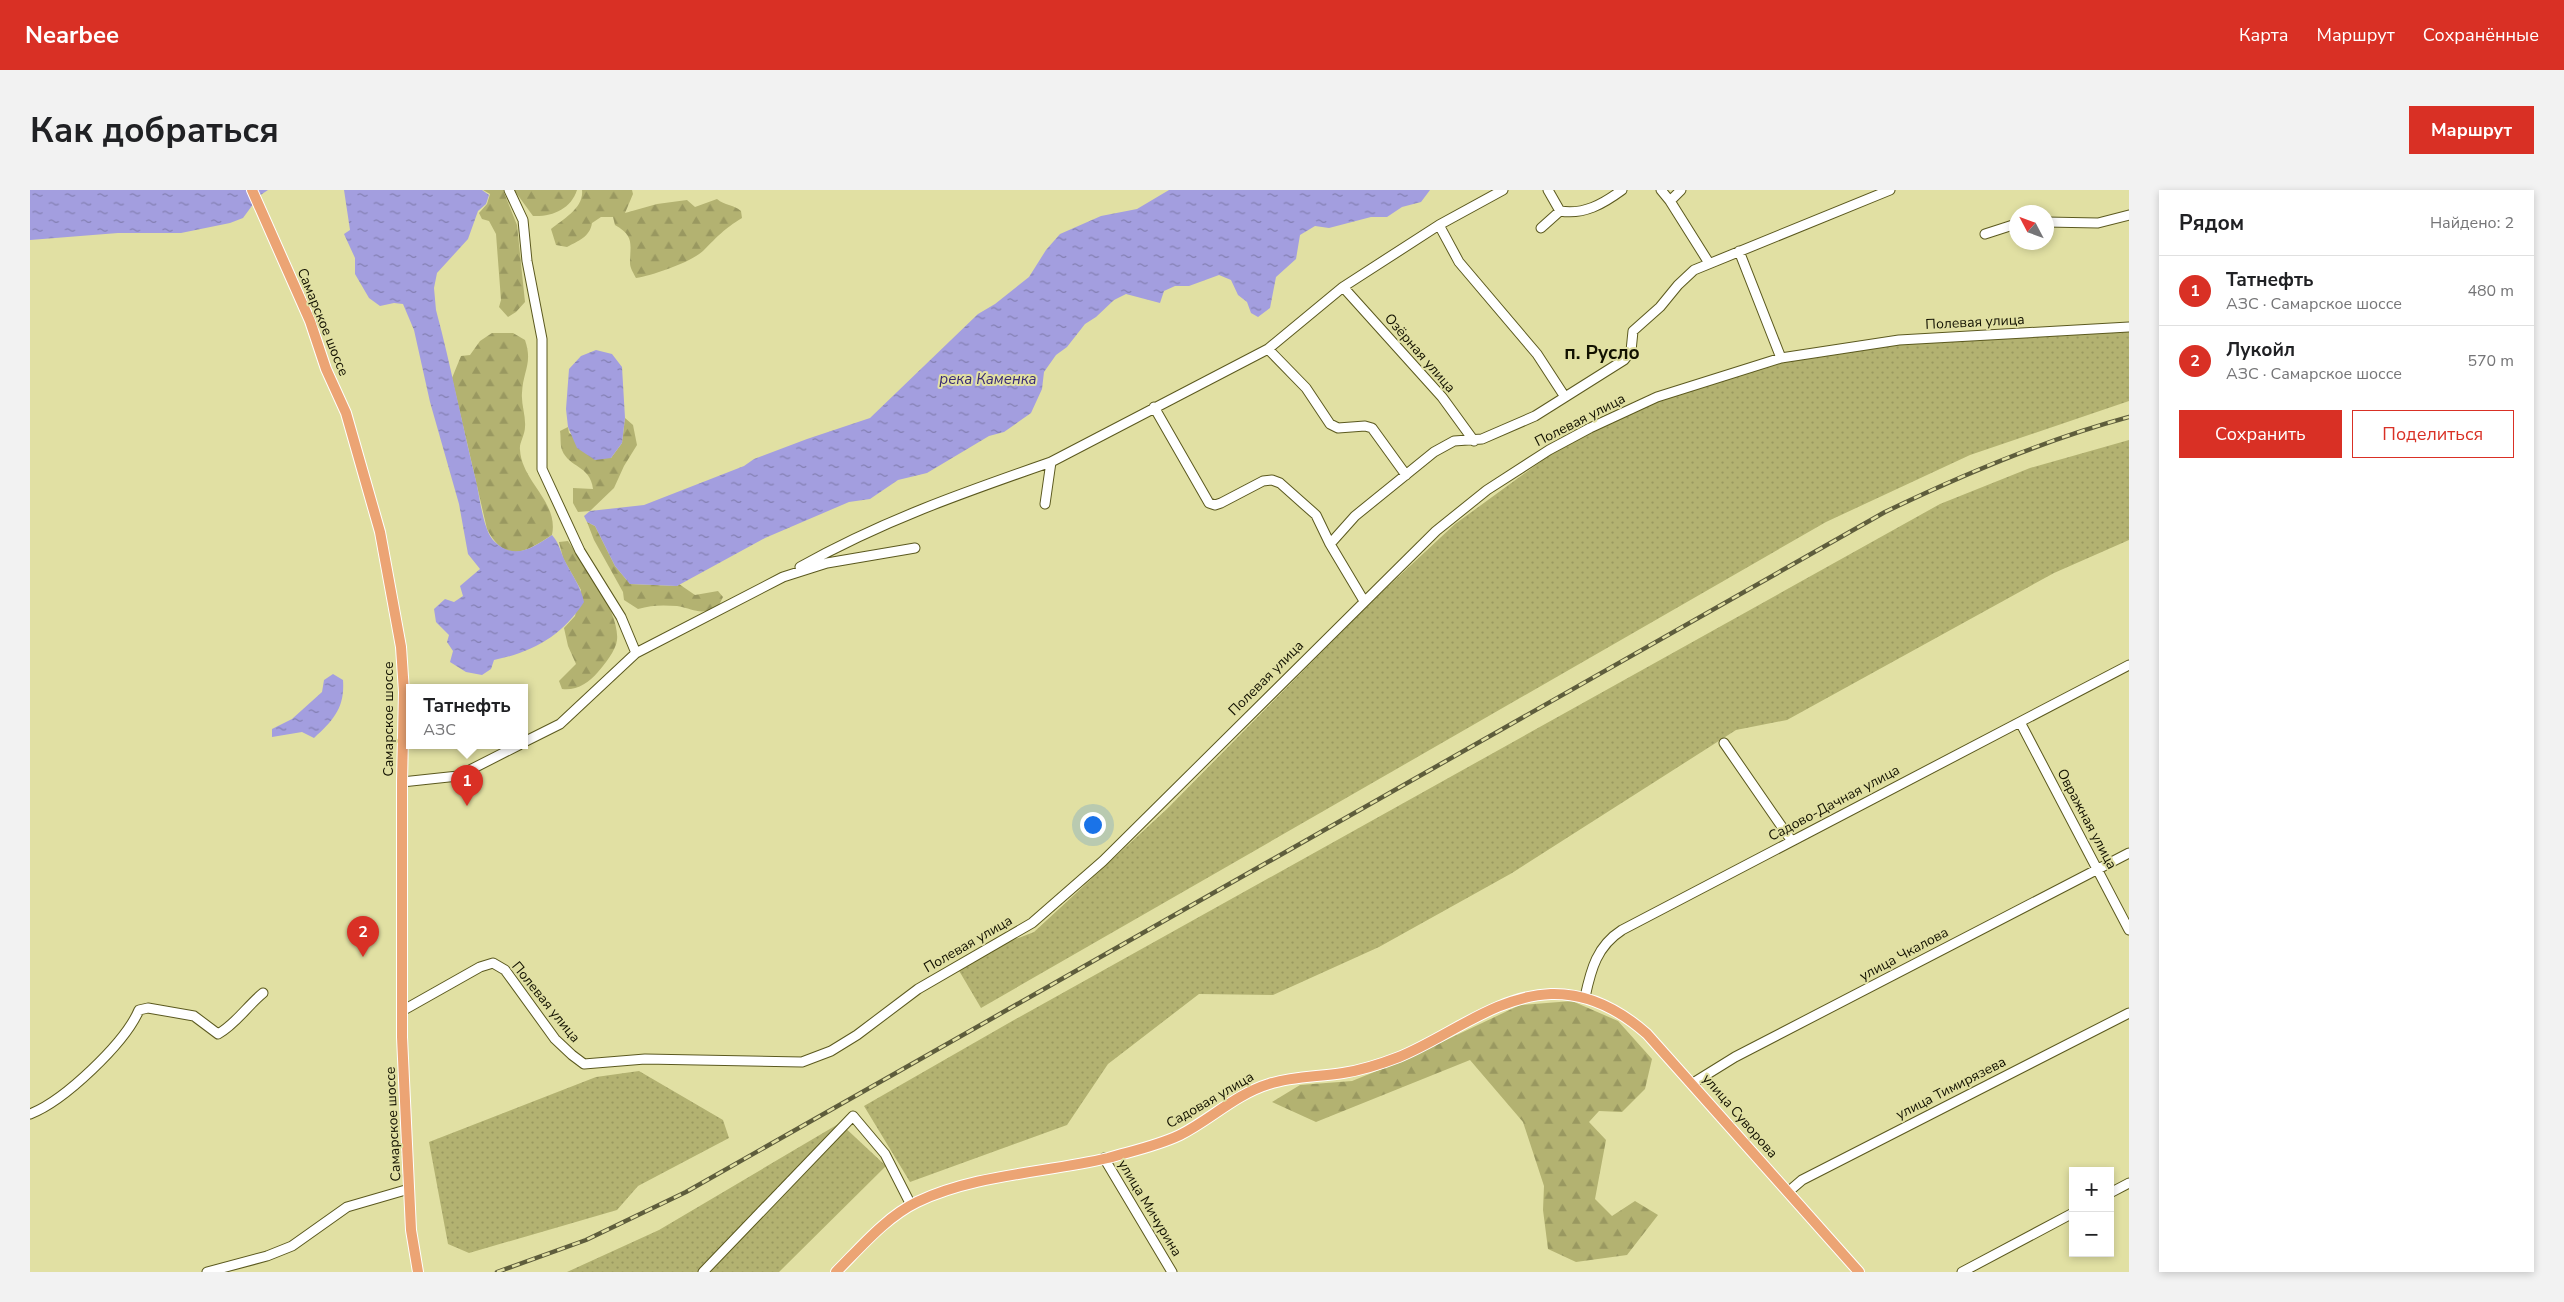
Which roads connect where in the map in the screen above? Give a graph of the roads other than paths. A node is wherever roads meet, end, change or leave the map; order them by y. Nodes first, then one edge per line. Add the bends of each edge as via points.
1 (252, 190) edge
2 (509, 190) edge
3 (1503, 190) edge
4 (1548, 190) edge
5 (1622, 190) edge
6 (1661, 190) edge
7 (1681, 190) edge
8 (1890, 190) edge
9 (1670, 201) junction
10 (1560, 211) junction
11 (2129, 215) edge
12 (2054, 222) edge
13 (1439, 225) junction
14 (2009, 226) edge
15 (1541, 228) dead end
16 (1984, 234) dead end
17 (1739, 251) junction
18 (1709, 263) junction
19 (1343, 287) junction
20 (2129, 328) edge
21 (1268, 349) junction
22 (1782, 358) junction
23 (1565, 397) junction
24 (1154, 407) junction
25 (1474, 441) junction
26 (1051, 462) junction
27 (1406, 475) junction
28 (1045, 504) dead end
29 (1330, 544) junction
30 (916, 548) dead end
31 (783, 577) junction
32 (1364, 601) junction
33 (636, 653) junction
34 (2129, 665) edge
35 (2020, 722) junction
36 (528, 740) edge
37 (1724, 742) dead end
38 (511, 749) edge
39 (402, 782) junction
40 (1791, 840) junction
41 (2129, 853) edge
42 (2098, 868) junction
43 (2129, 930) edge
44 (262, 992) dead end
45 (1585, 997) junction
46 (402, 1012) junction
47 (2129, 1013) edge
48 (1693, 1083) junction
49 (30, 1114) edge
50 (1104, 1158) junction
51 (2129, 1183) edge
52 (409, 1189) junction
53 (2114, 1191) edge
54 (1788, 1192) junction
55 (910, 1205) junction
56 (2069, 1215) edge
57 (207, 1272) edge
58 (418, 1272) edge
59 (703, 1272) edge
60 (836, 1272) edge
61 (1172, 1272) edge
62 (1859, 1272) edge
63 (1962, 1272) edge

1 - 39 main road, Самарское шоссе via 310,321 326,369 346,413 380,532 402,665
2 - 33 street via 523,220 527,261 542,339 542,469 580,551 621,617
3 - 13 street
4 - 10 street
5 - 10 street via 1602,204 1573,213
6 - 9 street
7 - 9 street
8 - 17 street, Полевая улица
9 - 18 street
10 - 15 street
11 - 12 street via 2098,223
13 - 19 street
13 - 23 street, Полевая улица via 1459,262 1537,354
14 - 16 street
17 - 18 street, Полевая улица
17 - 22 street
18 - 23 street, Полевая улица via 1685,277 1660,307 1637,326 1632,337 1632,351 1624,360
19 - 21 street
19 - 25 street, Озёрная улица via 1442,397
20 - 22 street, Полевая улица via 1899,340
21 - 24 street
21 - 27 street via 1306,388 1330,424 1338,428 1372,428
22 - 32 street, Полевая улица via 1657,397 1549,450 1487,490 1436,530
23 - 25 street, Полевая улица via 1535,416
24 - 26 street
24 - 29 street via 1209,503 1222,503 1257,484 1272,480 1280,483 1316,515
25 - 27 street, Полевая улица via 1454,441 1434,452
26 - 28 street
26 - 31 street via 938,501 844,542
27 - 29 street, Полевая улица via 1355,516
29 - 32 street
30 - 31 street via 827,563
31 - 33 street
32 - 46 street, Полевая улица via 1103,861 1032,923 918,989 831,1051 802,1062 645,1059 584,1064 555,1039 505,970 493,964 480,967
33 - 36 street via 560,724
34 - 35 street, Садово-Дачная улица
35 - 40 street, Садово-Дачная улица
35 - 42 street, Овражная улица
37 - 40 street
38 - 39 street via 458,776
39 - 46 main road, Самарское шоссе
40 - 45 street, Садово-Дачная улица via 1614,935 1595,959
41 - 42 street, улица Чкалова
42 - 43 street, Овражная улица
42 - 48 street, улица Чкалова via 1734,1057
44 - 49 street via 230,1027 218,1034 194,1016 148,1008 139,1010 112,1048 68,1091 42,1110
45 - 48 main road, улица Суворова via 1635,1023
45 - 50 main road, Садовая улица via 1534,996 1511,1003 1374,1066 1266,1084 1180,1135 1154,1146
46 - 52 main road, Самарское шоссе
47 - 54 street, улица Тимирязева via 1802,1180
48 - 54 main road, улица Суворова
50 - 55 main road, Садовая улица via 971,1184
50 - 61 street, улица Мичурина
51 - 53 street
52 - 57 street via 347,1207 284,1249
52 - 58 main road, Самарское шоссе
54 - 62 main road, улица Суворова
55 - 59 street via 885,1154 853,1116
55 - 60 main road, Садовая улица
56 - 63 street

